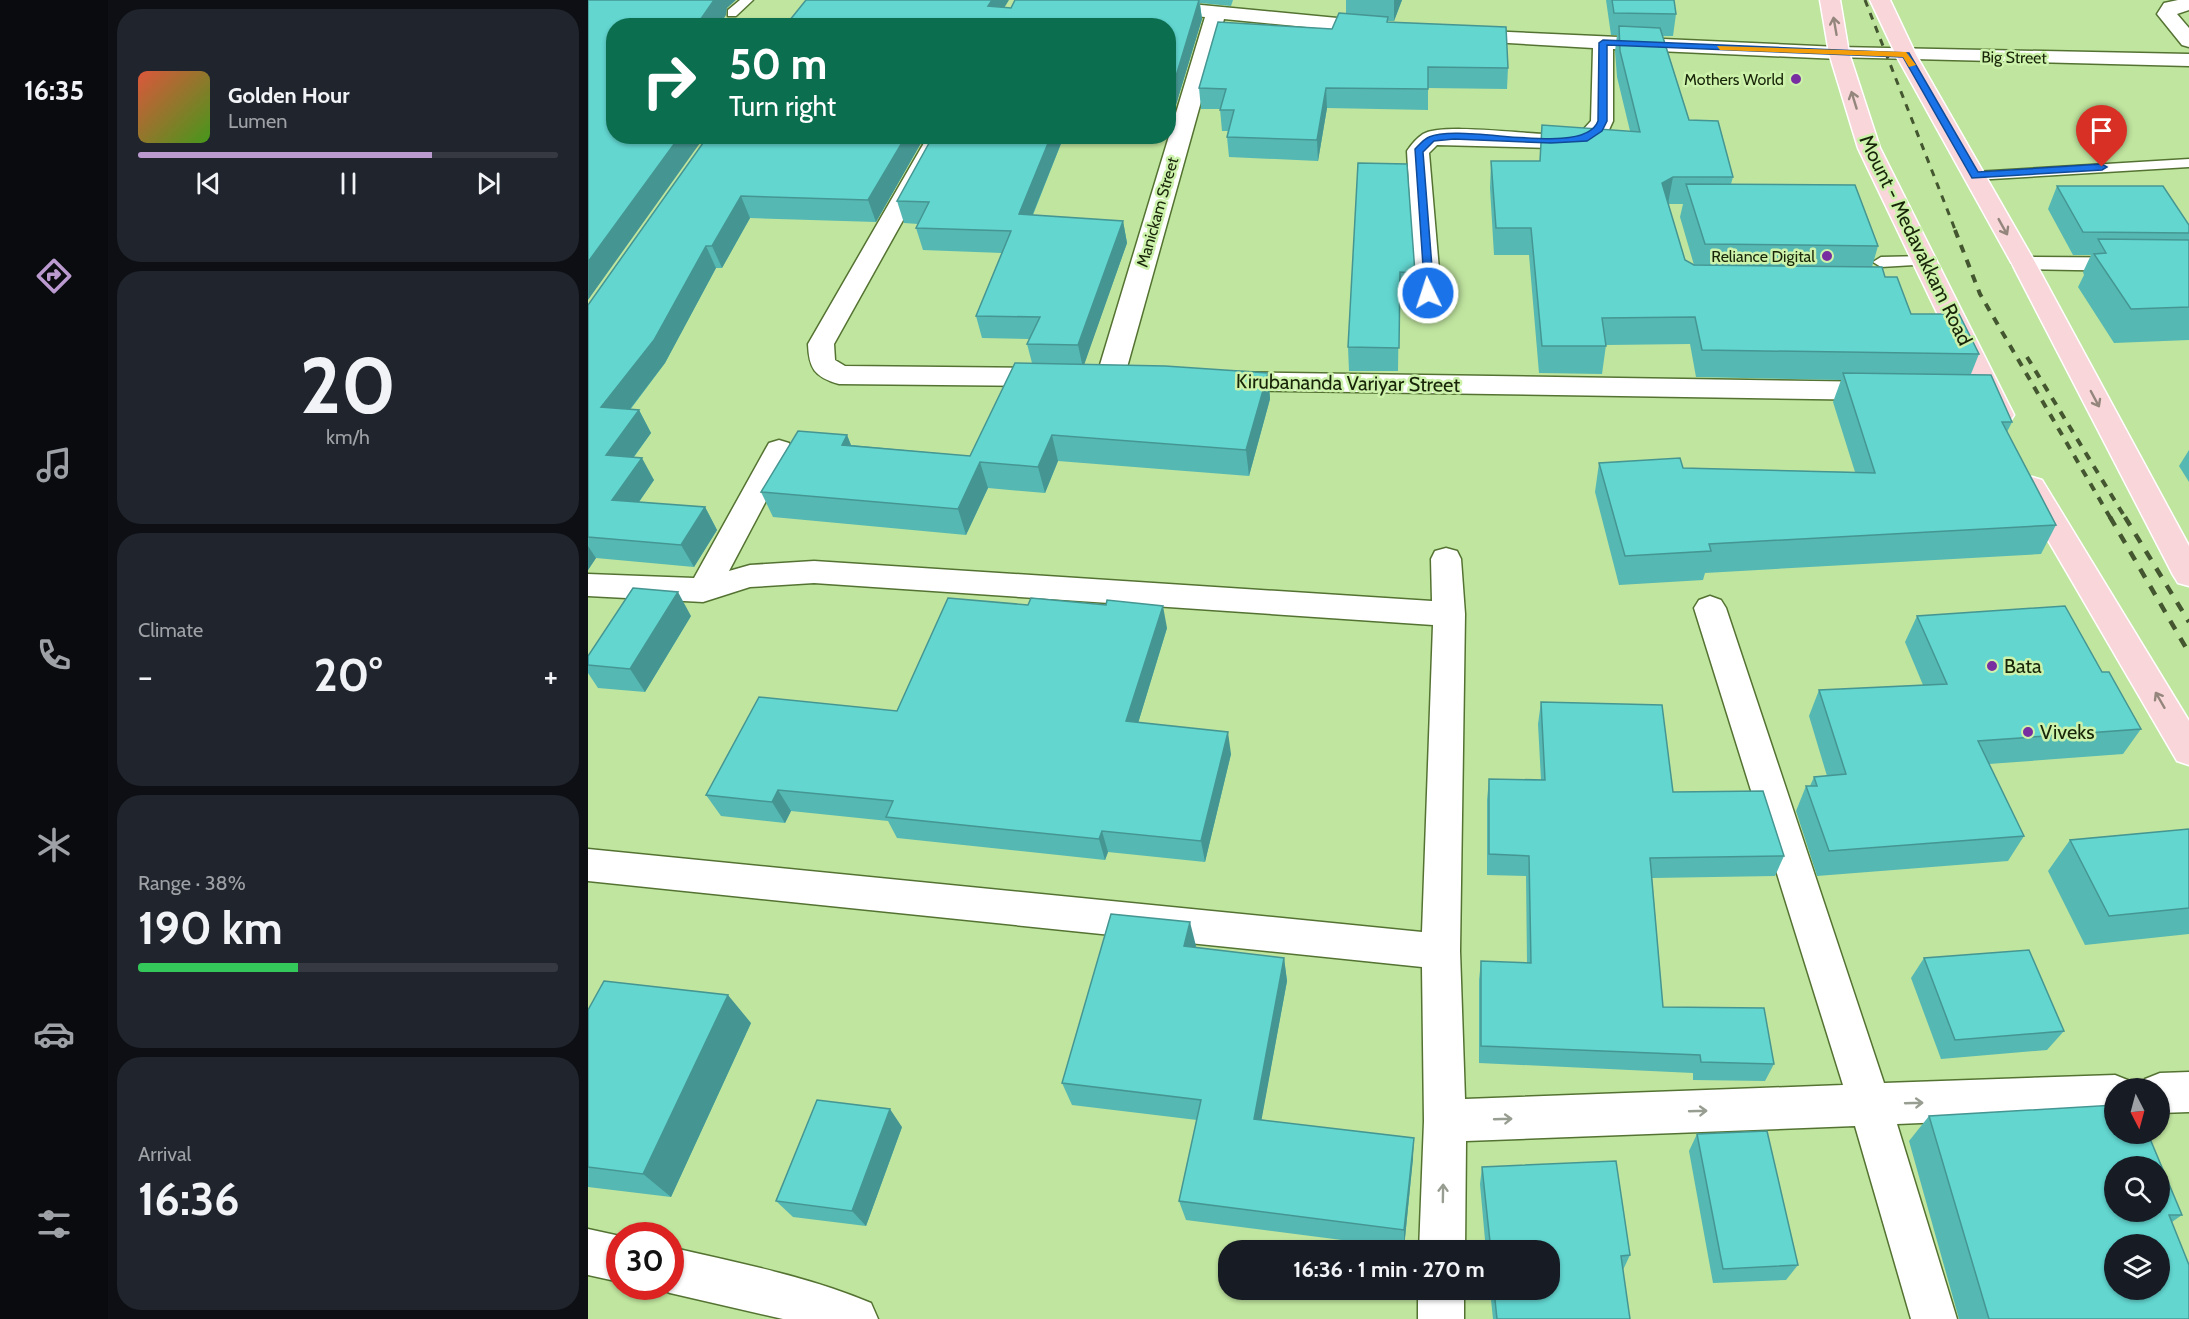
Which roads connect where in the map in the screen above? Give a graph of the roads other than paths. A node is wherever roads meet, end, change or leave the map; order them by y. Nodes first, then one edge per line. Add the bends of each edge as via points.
1 (747, 0) edge
2 (1088, 0) edge
3 (1830, 0) edge
4 (1880, 0) edge
5 (2180, 5) edge
6 (732, 13) dead end
7 (1216, 13) junction
8 (1402, 30) edge
9 (1448, 35) edge
10 (2189, 41) edge
11 (1603, 43) junction
12 (1839, 53) junction
13 (1906, 55) junction
14 (2189, 60) edge
15 (1176, 129) edge
16 (934, 144) edge
17 (1171, 144) edge
18 (2189, 163) edge
19 (1975, 176) junction
20 (1870, 245) edge
21 (1925, 261) junction
22 (1881, 262) junction
23 (2024, 264) junction
24 (2189, 265) edge
25 (1886, 279) edge
26 (1428, 293) dead end
27 (1090, 378) junction
28 (1139, 380) edge
29 (1196, 381) edge
30 (1907, 392) edge
31 (2009, 434) edge
32 (779, 450) dead end
33 (2022, 465) edge
34 (1446, 559) dead end
35 (2189, 575) edge
36 (588, 585) edge
37 (703, 590) junction
38 (1710, 608) dead end
39 (1449, 614) junction
40 (2189, 751) edge
41 (588, 865) edge
42 (1441, 951) junction
43 (2189, 1092) edge
44 (2170, 1093) edge
45 (2104, 1095) edge
46 (1870, 1104) junction
47 (1444, 1121) junction
48 (1442, 1240) edge
49 (588, 1252) edge
50 (606, 1256) edge
51 (684, 1273) edge
52 (1441, 1300) edge
53 (855, 1319) edge
54 (1441, 1319) edge
55 (1934, 1319) edge

1 - 6 lane
2 - 7 street
12 -> 3 main road, Mount - Medavakkam Road
4 - 13 main road
5 - 10 street via 2167,14
7 - 8 street
7 - 15 street, Manickam Street
9 - 11 street, Big Street
11 - 12 street, Big Street
11 - 26 street via 1602,121 1599,129 1587,138 1551,141 1454,137 1431,139 1418,151
12 - 13 street, Big Street
21 -> 12 main road, Mount - Medavakkam Road via 1869,148
13 - 14 street, Big Street
13 - 19 main road
16 - 27 street via 821,344 822,364 840,375
17 - 27 street, Manickam Street
18 - 19 lane
19 -> 23 main road
20 - 22 lane
21 - 22 lane
21 - 31 main road, Mount - Medavakkam Road via 1978,393
22 - 25 lane
23 - 24 street
23 -> 35 main road
27 - 28 street
29 - 30 street, Kirubananda Variyar Street
32 - 37 street
40 -> 33 main road
34 - 39 street
36 - 37 street
37 - 39 street via 750,576 814,572
38 - 46 street
39 - 42 street
41 - 42 street
42 - 47 street
43 - 44 street
46 -> 45 street
47 -> 46 street
46 - 55 street
48 -> 47 street
49 - 50 street
51 - 53 street via 783,1296
52 - 54 street

